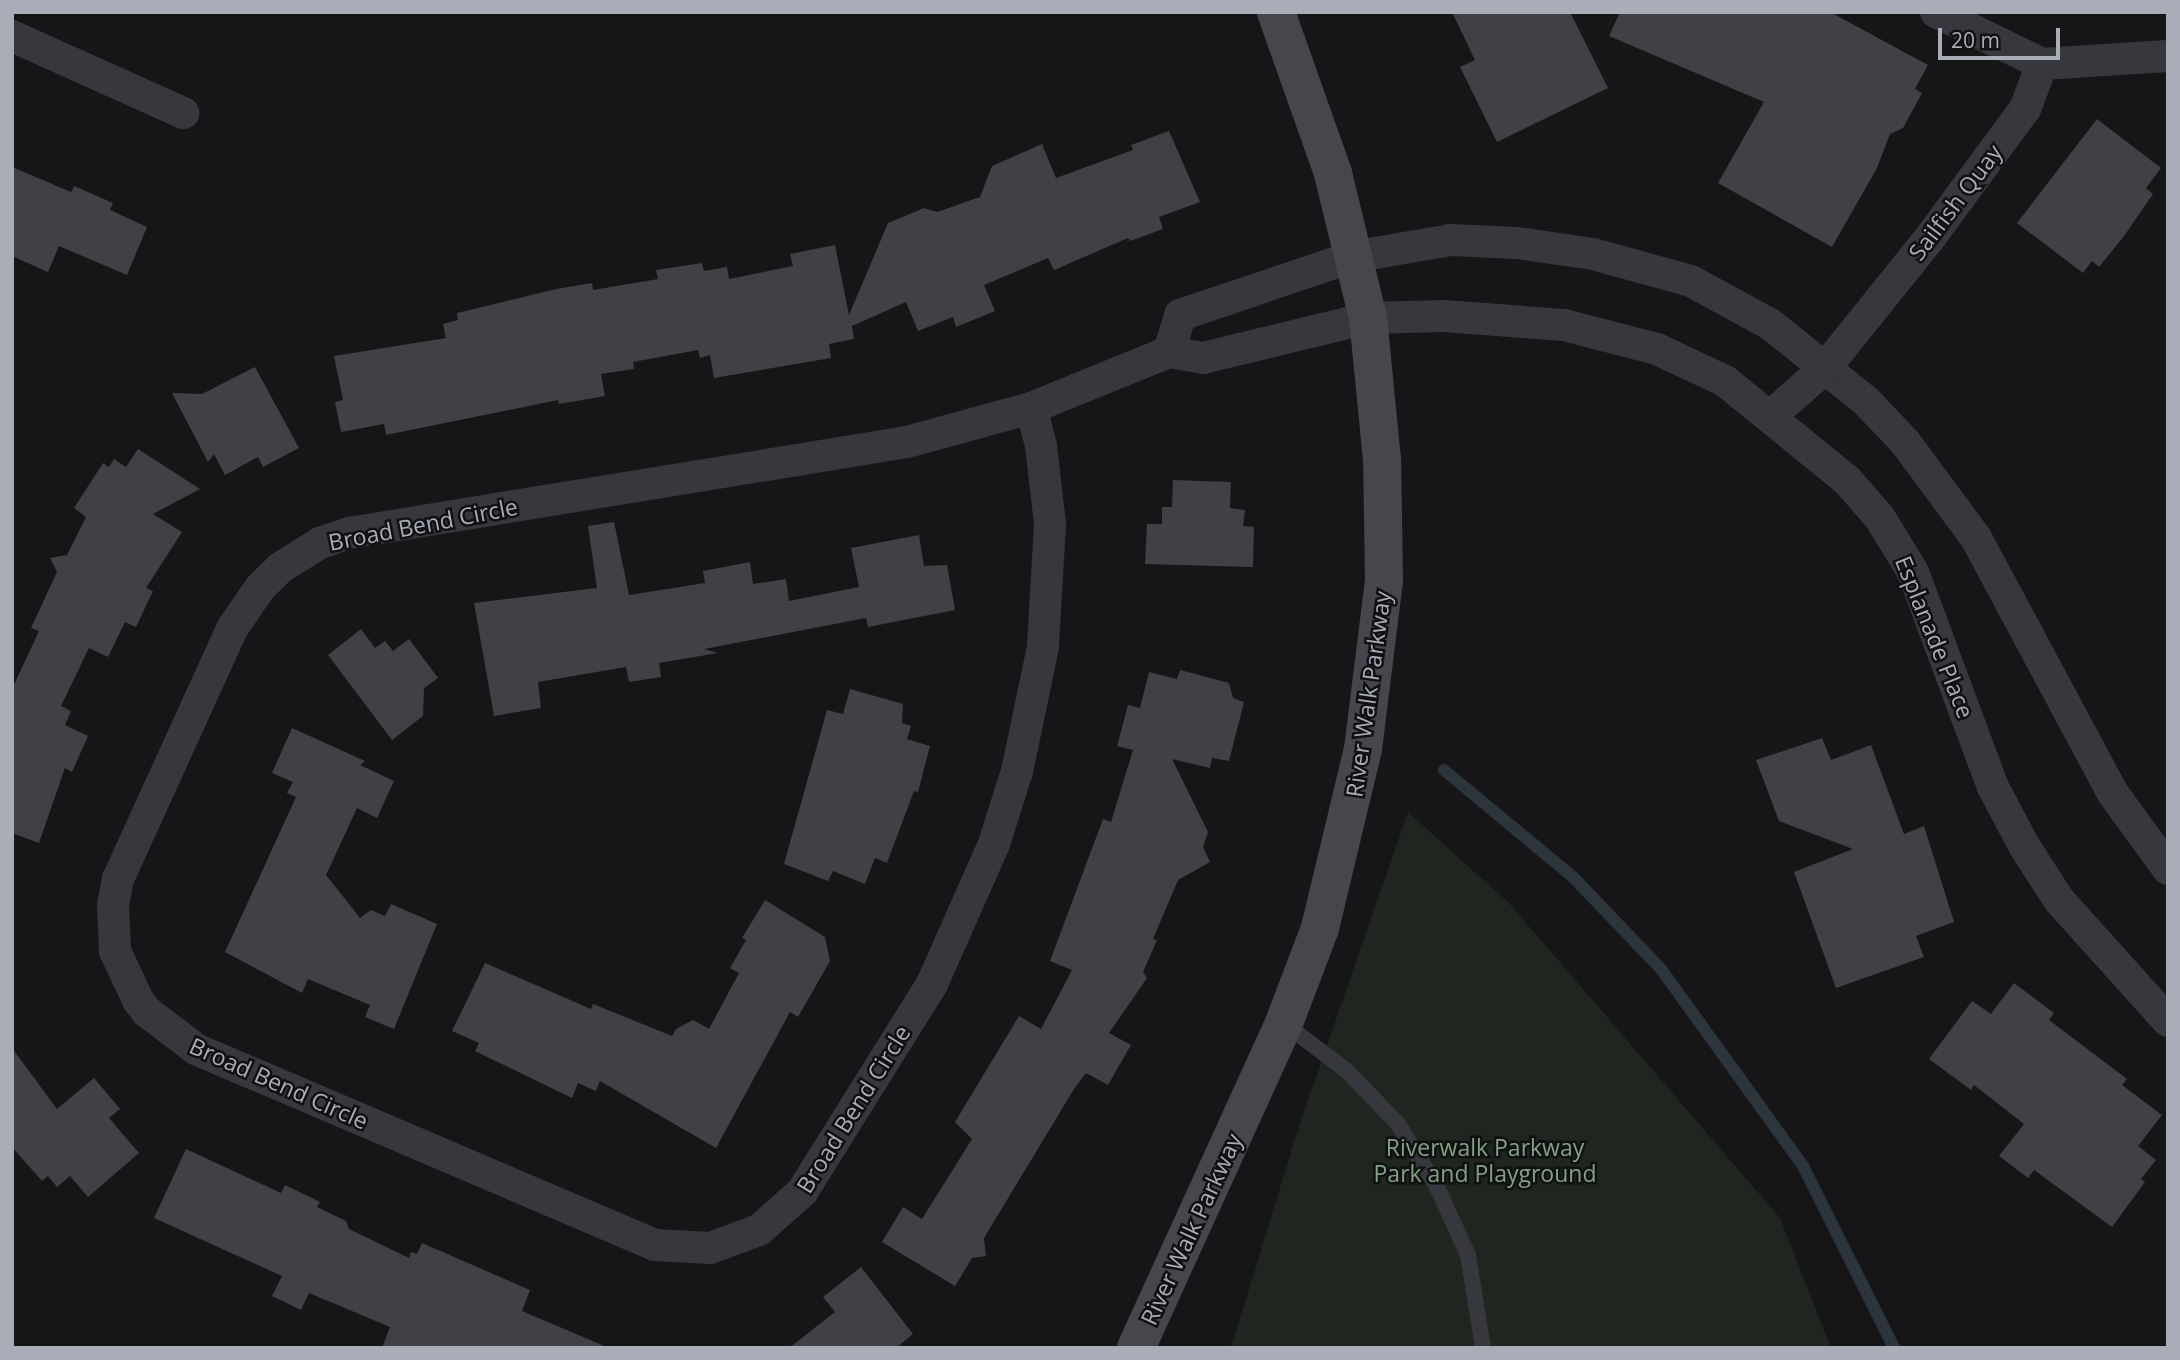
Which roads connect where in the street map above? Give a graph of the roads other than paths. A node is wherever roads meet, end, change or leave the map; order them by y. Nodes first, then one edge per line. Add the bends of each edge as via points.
1 (1276, 12) edge
2 (1936, 12) edge
3 (12, 36) edge
4 (2168, 56) edge
5 (2042, 64) junction
6 (183, 113) dead end
7 (1352, 257) junction
8 (1368, 318) junction
9 (1169, 352) junction
10 (1826, 367) junction
11 (1031, 408) junction
12 (1772, 415) junction
13 (2168, 869) edge
14 (2168, 1021) edge
15 (1284, 1023) junction
16 (1136, 1348) edge
17 (1483, 1348) edge

1 - 7 street, River Walk Parkway via 1334,173
2 - 5 street
3 - 6 street
4 - 5 street
5 - 10 street, Sailfish Quay via 2025,109
7 - 8 street, River Walk Parkway
7 - 9 street via 1180,315
7 - 10 street via 1450,240 1517,243 1593,254 1691,281 1770,324
8 - 9 street via 1203,358
8 - 12 street, Esplanade Place via 1444,316 1564,325 1657,349 1725,381
8 - 15 street, River Walk Parkway via 1382,460 1384,581 1363,749 1346,834 1320,928
9 - 11 street, Broad Bend Circle
10 - 12 street, Sailfish Quay
10 - 13 street via 1905,442 1976,538 2112,792
11 - 11 street, Broad Bend Circle via 907,442 349,533 320,543 280,568 233,627 118,879 113,906 115,951 138,1000 196,1049 655,1245 710,1248 759,1230 802,1192 932,984 994,844 1017,771 1043,647 1050,524 1045,470
12 - 14 street, Esplanade Place via 1847,480 1880,518 1913,572 1993,786 2022,844 2059,900
15 - 16 street, River Walk Parkway
15 - 17 lane via 1347,1071 1398,1124 1437,1186 1468,1255

